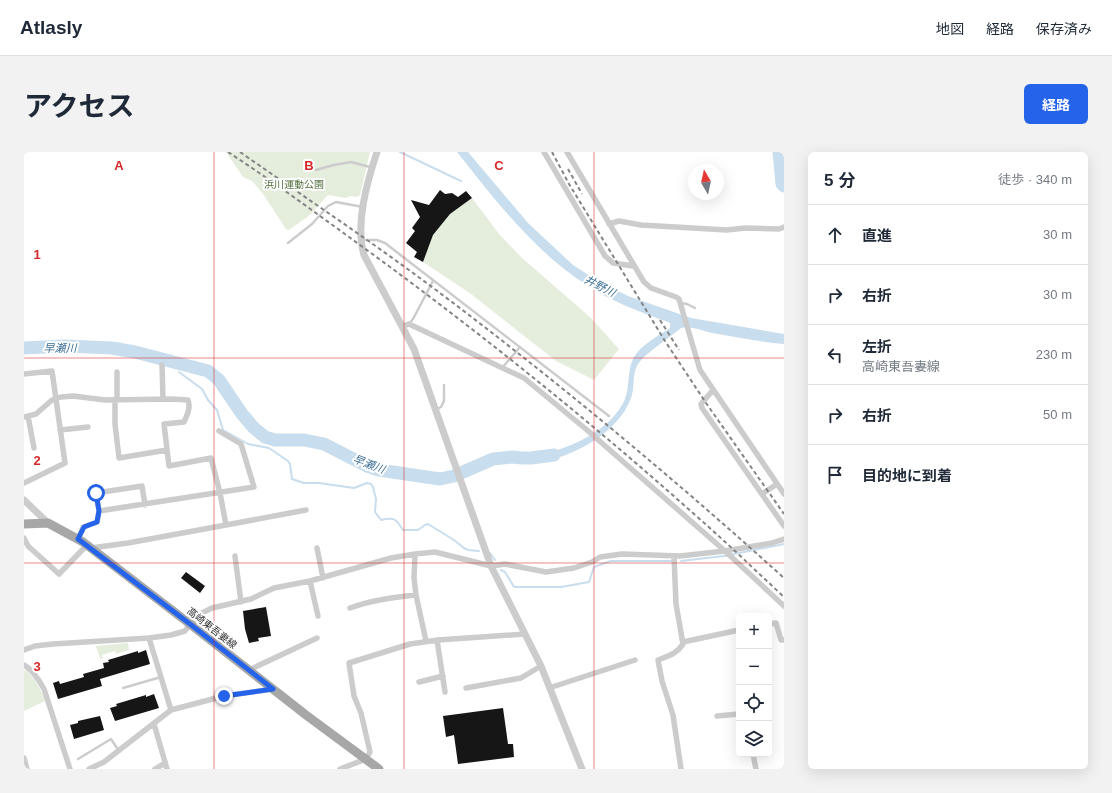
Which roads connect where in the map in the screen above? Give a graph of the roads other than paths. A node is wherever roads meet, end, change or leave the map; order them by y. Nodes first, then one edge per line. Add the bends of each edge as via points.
1 (377, 152) edge
2 (544, 152) edge
3 (567, 152) edge
4 (372, 167) junction
5 (316, 170) dead end
6 (363, 207) junction
7 (609, 224) junction
8 (784, 227) edge
9 (361, 240) junction
10 (288, 243) dead end
11 (633, 266) junction
12 (433, 280) junction
13 (681, 305) junction
14 (695, 308) dead end
15 (406, 325) junction
16 (520, 347) junction
17 (162, 365) dead end
18 (502, 368) junction
19 (117, 372) dead end
20 (24, 374) edge
21 (444, 385) dead end
22 (713, 390) junction
23 (56, 398) junction
24 (163, 399) junction
25 (116, 400) junction
26 (435, 409) junction
27 (26, 416) edge
28 (609, 416) dead end
29 (88, 427) dead end
30 (60, 430) junction
31 (219, 431) dead end
32 (34, 448) dead end
33 (167, 450) junction
34 (24, 483) edge
35 (777, 484) junction
36 (220, 493) junction
37 (762, 494) junction
38 (784, 494) edge
39 (24, 500) edge
40 (145, 505) junction
41 (306, 510) dead end
42 (99, 511) junction
43 (48, 523) junction
44 (24, 524) edge
45 (226, 525) junction
46 (784, 526) edge
47 (24, 538) edge
48 (78, 539) junction
49 (784, 539) edge
50 (89, 547) junction
51 (317, 548) dead end
52 (725, 551) junction
53 (415, 554) junction
54 (235, 556) dead end
55 (674, 556) junction
56 (491, 566) junction
57 (322, 578) junction
58 (310, 581) junction
59 (416, 595) junction
60 (242, 602) junction
61 (784, 606) edge
62 (350, 608) dead end
63 (318, 616) dead end
64 (190, 624) junction
65 (772, 624) edge
66 (736, 631) edge
67 (525, 634) junction
68 (149, 638) junction
69 (317, 638) dead end
70 (437, 640) junction
71 (784, 640) edge
72 (426, 641) junction
73 (683, 642) junction
74 (24, 650) edge
75 (635, 660) dead end
76 (24, 665) edge
77 (541, 666) junction
78 (249, 670) junction
79 (443, 676) junction
80 (161, 677) junction
81 (419, 682) dead end
82 (123, 688) dead end
83 (466, 688) dead end
84 (549, 688) junction
85 (273, 689) junction
86 (446, 692) dead end
87 (171, 710) junction
88 (736, 714) edge
89 (717, 716) dead end
90 (154, 724) junction
91 (119, 751) junction
92 (753, 757) edge
93 (24, 758) edge
94 (78, 759) dead end
95 (366, 760) junction
96 (166, 766) edge
97 (27, 769) edge
98 (70, 769) edge
99 (89, 769) edge
100 (156, 769) edge
101 (340, 769) edge
102 (379, 769) edge
103 (582, 769) edge
104 (681, 769) edge
105 (756, 769) edge

1 - 4 street
2 - 11 street via 605,256 613,263
3 - 7 street
4 - 5 lane via 351,162
4 - 6 street
6 - 9 street
6 - 10 lane via 336,202 328,206 312,224
7 - 8 street via 619,221 640,225 727,230
7 - 11 street
9 - 12 lane via 385,243
9 - 15 street via 366,261
11 - 13 street via 647,286 676,297
12 - 15 lane via 414,319
12 - 16 lane
13 - 14 lane via 687,304
13 - 22 street via 699,366
15 - 18 street
15 - 26 street
16 - 18 lane
16 - 28 lane
17 - 24 street
18 - 52 street via 524,378 590,432
19 - 25 street
20 - 23 street via 52,371
21 - 26 lane via 444,401 441,407
22 - 35 street
22 - 37 street via 701,404 702,408
23 - 25 street via 72,396
23 - 27 street via 40,411
23 - 30 street
24 - 25 street
24 - 33 street via 184,399 188,400 190,405 184,422 164,424
25 - 33 street via 115,424 119,458
26 - 56 street
27 - 32 street
29 - 30 street
30 - 34 street via 65,463
31 - 36 street via 241,444 254,487
33 - 36 street via 169,466 210,458
35 - 37 street
35 - 38 street
36 - 40 street
36 - 45 street
37 - 46 street
39 - 43 street
40 - 42 street
40 - 42 street via 142,486 96,493
41 - 45 street
42 - 48 street via 97,522 84,527
43 - 44 main road
43 - 48 main road, 高崎東吾妻線
45 - 50 street via 128,543
47 - 50 street via 28,546 59,574
48 - 50 main road, 高崎東吾妻線
49 - 52 street
50 - 64 main road, 高崎東吾妻線
51 - 57 street
52 - 55 street
52 - 61 street
53 - 56 street via 435,552
53 - 57 street via 391,558
53 - 59 street
54 - 60 street
55 - 56 street via 622,554 600,557 574,568 546,572 505,564
55 - 73 street via 676,604
56 - 67 street
57 - 58 street
58 - 60 street via 274,588
58 - 63 street
59 - 62 street via 366,602
59 - 72 street
60 - 64 street via 212,608
64 - 68 street via 185,632
64 - 78 main road, 高崎東吾妻線
65 - 71 street via 776,623 781,640
66 - 73 street
67 - 70 street
67 - 77 street
68 - 74 street via 53,644
68 - 80 street
69 - 78 street
70 - 72 street
70 - 79 street
72 - 95 street via 349,663 354,696 361,712 370,752
73 - 104 street via 674,654 658,660 673,715
75 - 84 street
76 - 98 street via 38,678 44,689
77 - 83 street via 521,678
77 - 84 street
78 - 85 main road, 高崎東吾妻線
79 - 81 street
79 - 86 street
80 - 82 lane
80 - 87 street
84 - 103 street
85 - 87 street via 224,696
85 - 95 main road, 高崎東吾妻線
87 - 90 street
88 - 89 street
90 - 91 street
90 - 96 street
91 - 94 lane via 111,739
91 - 99 street
92 - 105 street
93 - 97 street
95 - 101 street
95 - 102 main road, 高崎東吾妻線
96 - 100 street

